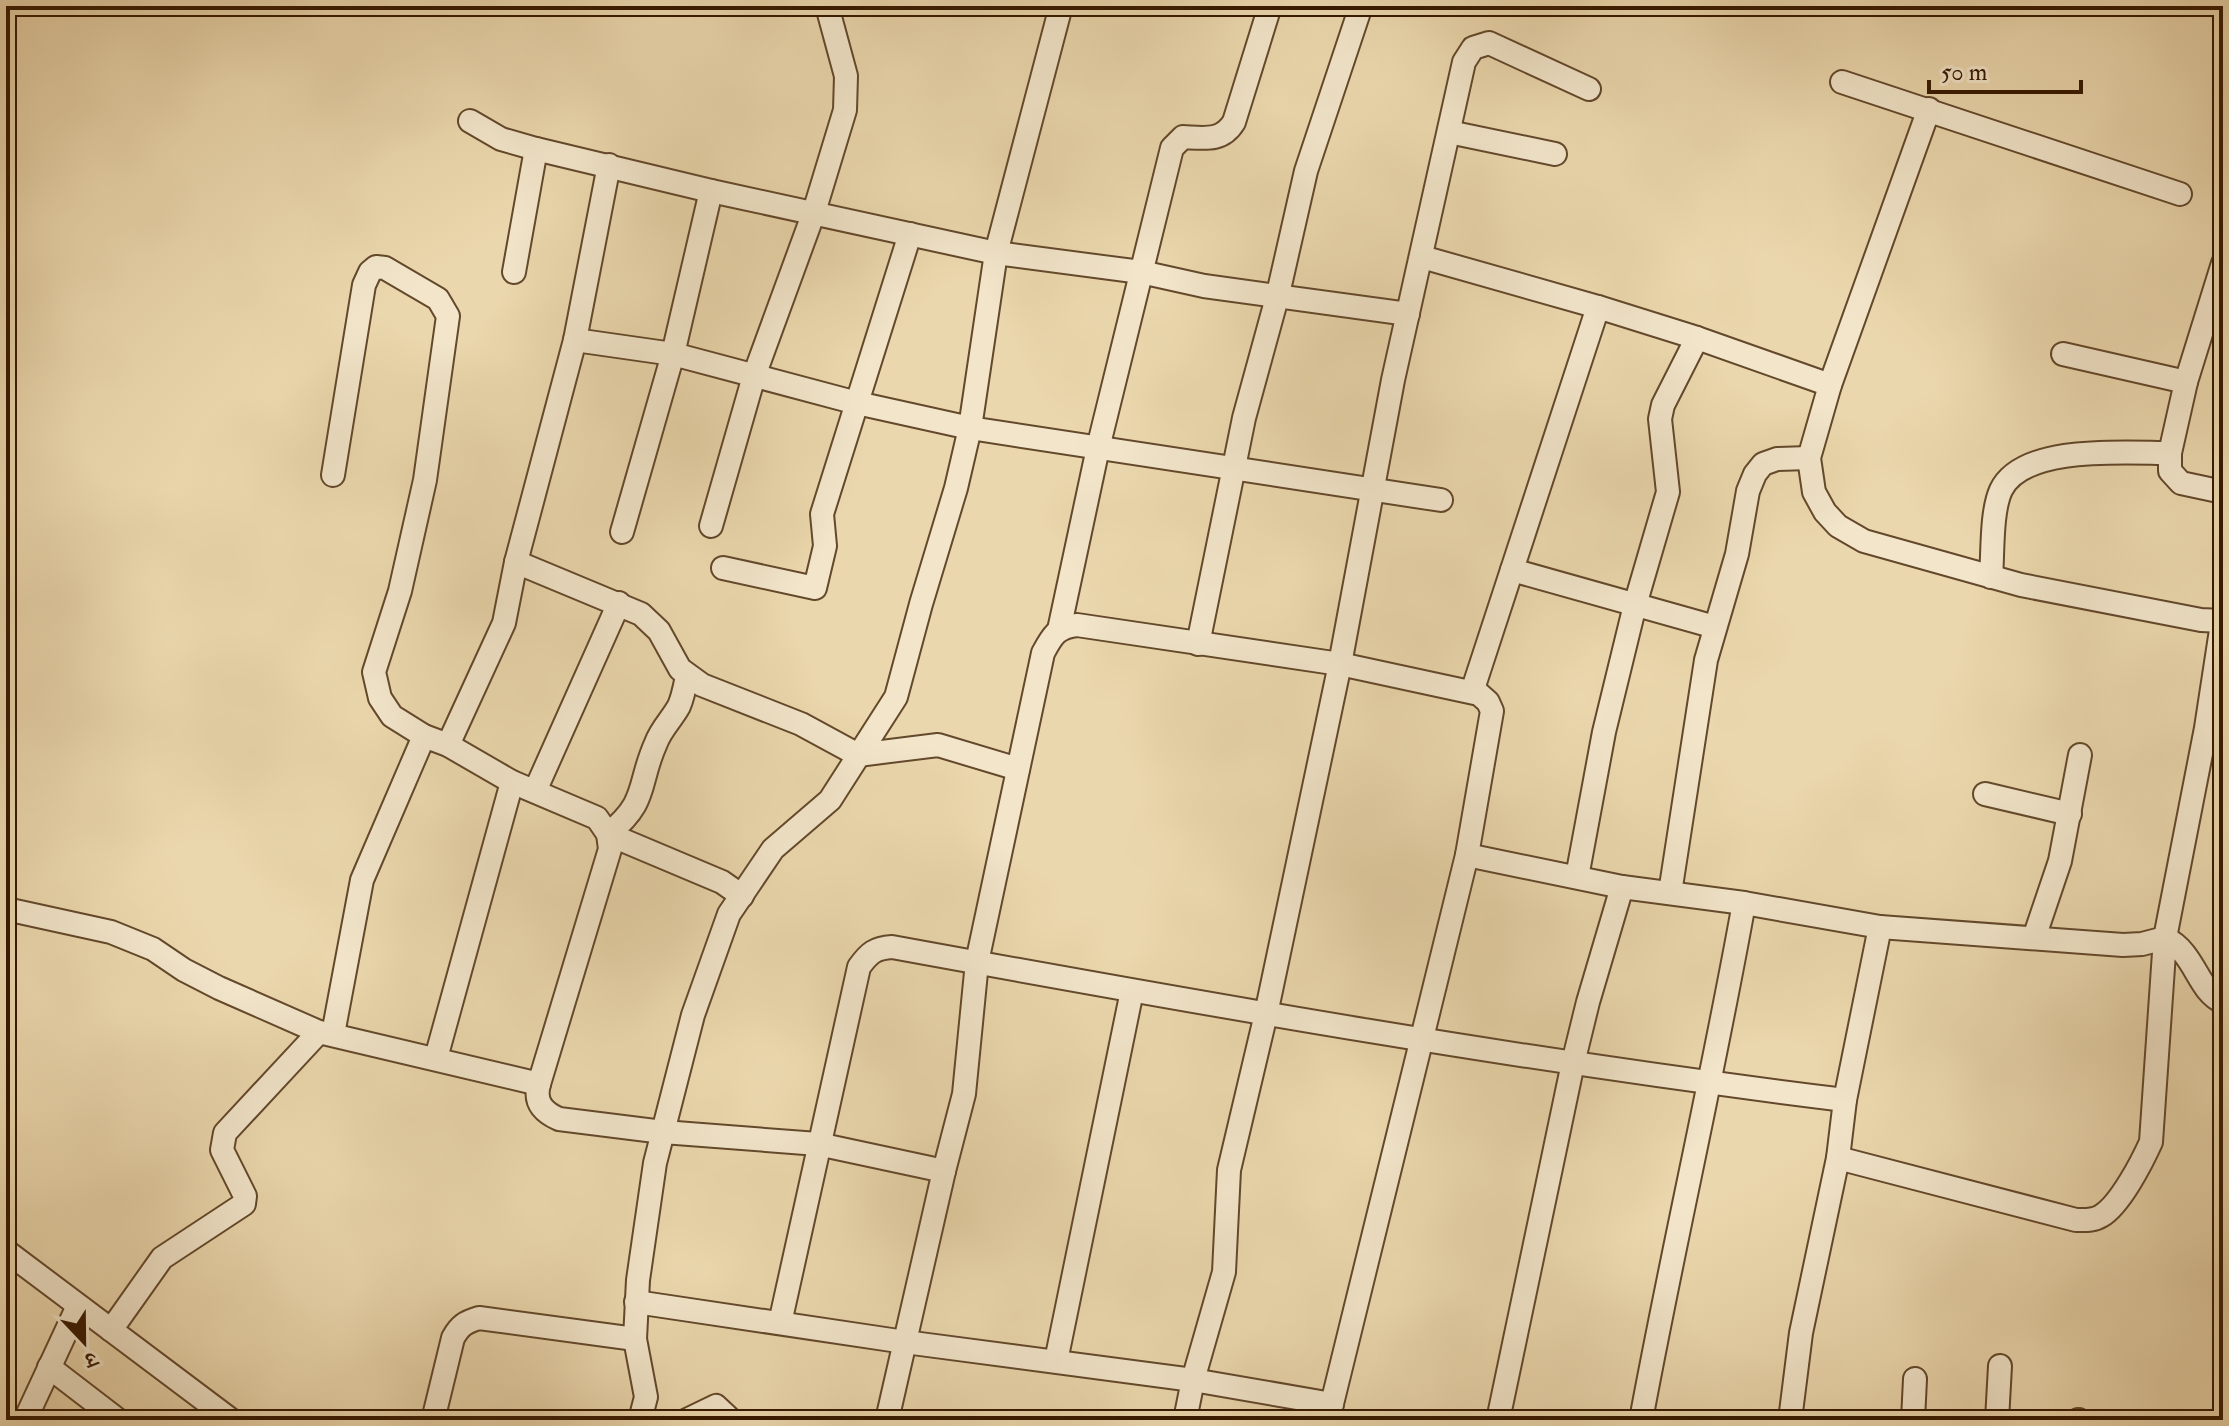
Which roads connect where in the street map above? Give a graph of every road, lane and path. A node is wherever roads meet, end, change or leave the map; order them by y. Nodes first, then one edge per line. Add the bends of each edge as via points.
1 (827, 6) edge
2 (1061, 6) edge
3 (1270, 6) edge
4 (1361, 6) edge
5 (1842, 82) dead end
6 (1589, 89) dead end
7 (1929, 109) junction
8 (470, 121) dead end
9 (1449, 132) junction
10 (536, 149) junction
11 (1555, 154) dead end
12 (609, 165) junction
13 (711, 191) junction
14 (2180, 194) dead end
15 (814, 212) junction
16 (910, 234) junction
17 (996, 253) junction
18 (1422, 257) junction
19 (2223, 263) edge
20 (514, 272) dead end
21 (1141, 272) junction
22 (1278, 294) junction
23 (1598, 307) junction
24 (1408, 314) junction
25 (1697, 338) junction
26 (575, 340) junction
27 (673, 354) junction
28 (2063, 354) dead end
29 (754, 376) junction
30 (2186, 382) junction
31 (1830, 385) junction
32 (857, 403) junction
33 (970, 428) junction
34 (1098, 448) junction
35 (2170, 453) junction
36 (1809, 458) junction
37 (1234, 470) junction
38 (333, 475) dead end
39 (1370, 489) junction
40 (2223, 492) edge
41 (1441, 500) dead end
42 (711, 526) dead end
43 (622, 532) dead end
44 (516, 562) junction
45 (723, 568) dead end
46 (1512, 570) junction
47 (1991, 577) junction
48 (619, 603) junction
49 (1635, 605) junction
50 (2223, 620) edge
51 (1715, 627) junction
52 (1059, 630) junction
53 (1198, 644) junction
54 (1340, 664) junction
55 (687, 676) junction
56 (1472, 692) junction
57 (2214, 730) edge
58 (424, 736) junction
59 (448, 745) junction
60 (858, 755) junction
61 (2080, 755) dead end
62 (1018, 769) junction
63 (512, 782) junction
64 (535, 791) junction
65 (1985, 794) dead end
66 (2070, 814) junction
67 (608, 834) junction
68 (1467, 855) junction
69 (1577, 877) junction
70 (1622, 887) junction
71 (1670, 893) junction
72 (742, 896) junction
73 (1744, 903) junction
74 (6, 909) edge
75 (1880, 927) junction
76 (2034, 938) junction
77 (2165, 938) junction
78 (977, 962) junction
79 (1132, 991) junction
80 (2223, 1002) edge
81 (1266, 1014) junction
82 (326, 1033) junction
83 (1422, 1039) junction
84 (436, 1058) junction
85 (1573, 1063) junction
86 (1709, 1083) junction
87 (539, 1084) junction
88 (1845, 1100) junction
89 (663, 1132) junction
90 (818, 1144) junction
91 (1838, 1158) junction
92 (944, 1171) junction
93 (6, 1251) edge
94 (636, 1302) junction
95 (78, 1306) junction
96 (780, 1323) junction
97 (111, 1330) junction
98 (635, 1339) junction
99 (905, 1342) junction
100 (1056, 1361) junction
101 (2000, 1366) dead end
102 (49, 1367) junction
103 (1915, 1379) dead end
104 (1193, 1380) junction
105 (1330, 1412) edge
106 (25, 1420) edge
107 (118, 1420) edge
108 (231, 1420) edge
109 (433, 1420) edge
110 (640, 1420) edge
111 (687, 1420) edge
112 (731, 1420) edge
113 (887, 1420) edge
114 (1185, 1420) edge
115 (1498, 1420) edge
116 (1641, 1420) edge
117 (1790, 1420) edge
118 (1913, 1420) edge
119 (1997, 1420) edge

1 - 15 street via 846,92 841,127
2 - 17 street
3 - 21 street via 1229,131 1217,138 1183,137 1172,148
4 - 22 street via 1306,171
5 - 7 street
6 - 9 street via 1489,43 1473,48 1464,62
7 - 14 street
7 - 31 street
8 - 10 street via 501,139
9 - 11 street
9 - 18 street
10 - 12 street
10 - 20 street
12 - 13 street
12 - 26 street
13 - 15 street
13 - 27 street
15 - 16 street
15 - 29 street
16 - 17 street
16 - 32 street
17 - 21 street
17 - 33 street
18 - 23 street
18 - 24 street
19 - 30 street
21 - 22 street
21 - 34 street
22 - 24 street
22 - 37 street
23 - 25 street
23 - 46 street
24 - 39 street
25 - 31 street
25 - 49 street via 1663,405 1668,492
26 - 27 street
26 - 44 street
27 - 29 street
27 - 43 street
28 - 30 street
29 - 32 street
29 - 42 street
30 - 35 street
31 - 36 street
32 - 33 street
32 - 45 street via 822,514 825,546 815,588
33 - 34 street
33 - 60 street via 896,697
34 - 37 street
34 - 52 street
35 - 40 street via 2170,471 2181,483
35 - 47 street via 2069,454 2014,475 1998,499
36 - 47 street via 1814,492 1838,526 1864,541
36 - 51 street via 1777,459 1755,474
37 - 39 street
37 - 53 street
38 - 58 street via 364,285 376,267 385,268 438,299 448,316 417,518 374,672 380,698 392,716
39 - 41 street
39 - 54 street
44 - 48 street
44 - 59 street via 504,623
46 - 49 street
46 - 56 street
47 - 50 street via 2201,620
48 - 55 street via 651,620
48 - 64 street
49 - 51 street
49 - 69 street via 1601,743
50 - 57 street
51 - 71 street via 1695,716
52 - 53 street via 1077,625
52 - 62 street via 1043,653
53 - 54 street
54 - 56 street
54 - 81 street
55 - 60 street via 801,724
55 - 67 street via 681,702 651,754 639,800
56 - 68 street via 1492,711
57 - 77 street
58 - 59 street
58 - 82 street via 362,880
59 - 63 street
60 - 62 street via 938,745
60 - 72 street via 830,800 773,849
61 - 66 street
62 - 78 street
63 - 64 street
63 - 84 street
64 - 67 street via 597,818
65 - 66 street
66 - 76 street
67 - 72 street via 722,882
67 - 87 street via 610,849
68 - 69 street
68 - 83 street
69 - 70 street
70 - 71 street
70 - 85 street
71 - 73 street
72 - 89 street via 729,914 693,1015
73 - 75 street
73 - 86 street
74 - 82 street via 125,938 219,988
75 - 76 street
75 - 88 street
76 - 77 street via 2123,945
77 - 80 street via 2178,944 2209,992
77 - 91 street via 2151,1142 2112,1207 2100,1216 2076,1220
78 - 79 street
78 - 90 street via 892,947 867,955 859,967
78 - 92 street via 964,1094
79 - 81 street
79 - 100 street
81 - 83 street
81 - 104 street via 1229,1170 1224,1272
82 - 84 street
82 - 97 street via 225,1133 222,1150 244,1204 162,1258
83 - 85 street
83 - 105 street
84 - 87 street
85 - 86 street
85 - 115 street
86 - 88 street
86 - 116 street
87 - 89 street via 540,1105 559,1119
88 - 91 street
89 - 90 street
89 - 94 street
90 - 92 street
90 - 96 street
91 - 117 street via 1801,1333
92 - 99 street
93 - 95 street
94 - 96 street
94 - 98 street
95 - 97 street
95 - 102 street
96 - 99 street
97 - 108 street
98 - 109 street via 479,1318 466,1322 453,1338
98 - 110 street via 646,1397
99 - 100 street
99 - 113 street
100 - 104 street
101 - 119 street
102 - 106 street
102 - 107 street
103 - 118 street
104 - 105 street
104 - 114 street
111 - 112 street via 716,1406

